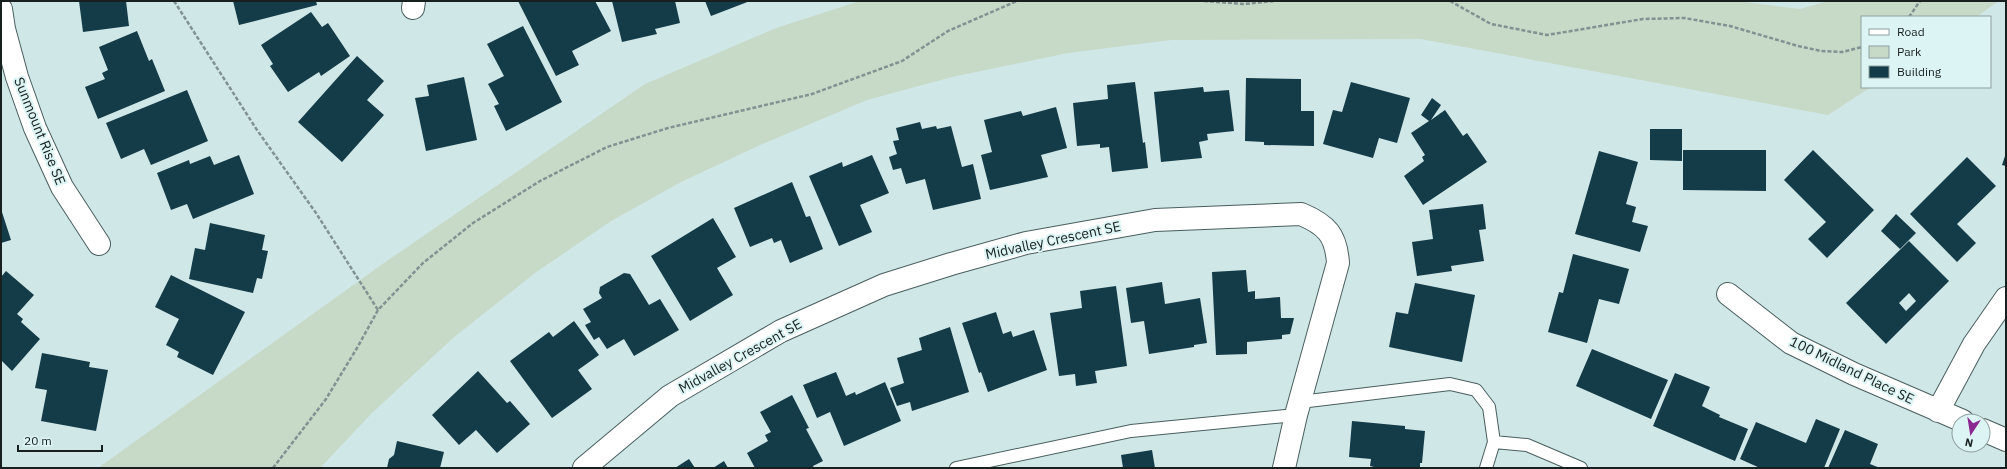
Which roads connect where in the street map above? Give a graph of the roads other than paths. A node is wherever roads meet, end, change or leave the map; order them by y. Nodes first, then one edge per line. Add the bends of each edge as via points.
1 (1, 9) edge
2 (99, 244) dead end
3 (1728, 294) dead end
4 (2006, 298) edge
5 (1298, 408) junction
6 (1938, 411) junction
7 (1951, 416) edge
8 (1991, 433) edge
9 (2006, 440) edge
10 (1494, 442) junction
11 (584, 468) edge
12 (956, 468) edge
13 (1284, 468) edge
14 (1486, 468) edge
15 (1581, 468) edge

1 - 2 street, Sunmount Rise SE via 17,77 35,128 62,187
3 - 6 street, 100 Midland Place SE via 1791,342 1854,374
4 - 6 street via 1974,344
5 - 10 lane via 1450,384 1476,390 1489,407
5 - 11 street, Midvalley Crescent SE via 1338,263 1337,247 1330,233 1313,219 1301,214 1155,220 1026,243 884,285 781,331 670,396
5 - 12 lane via 1131,431
5 - 13 street, Midvalley Crescent SE
6 - 7 street, 100 Midland Place SE
8 - 9 street
10 - 14 lane
10 - 15 lane via 1527,445

